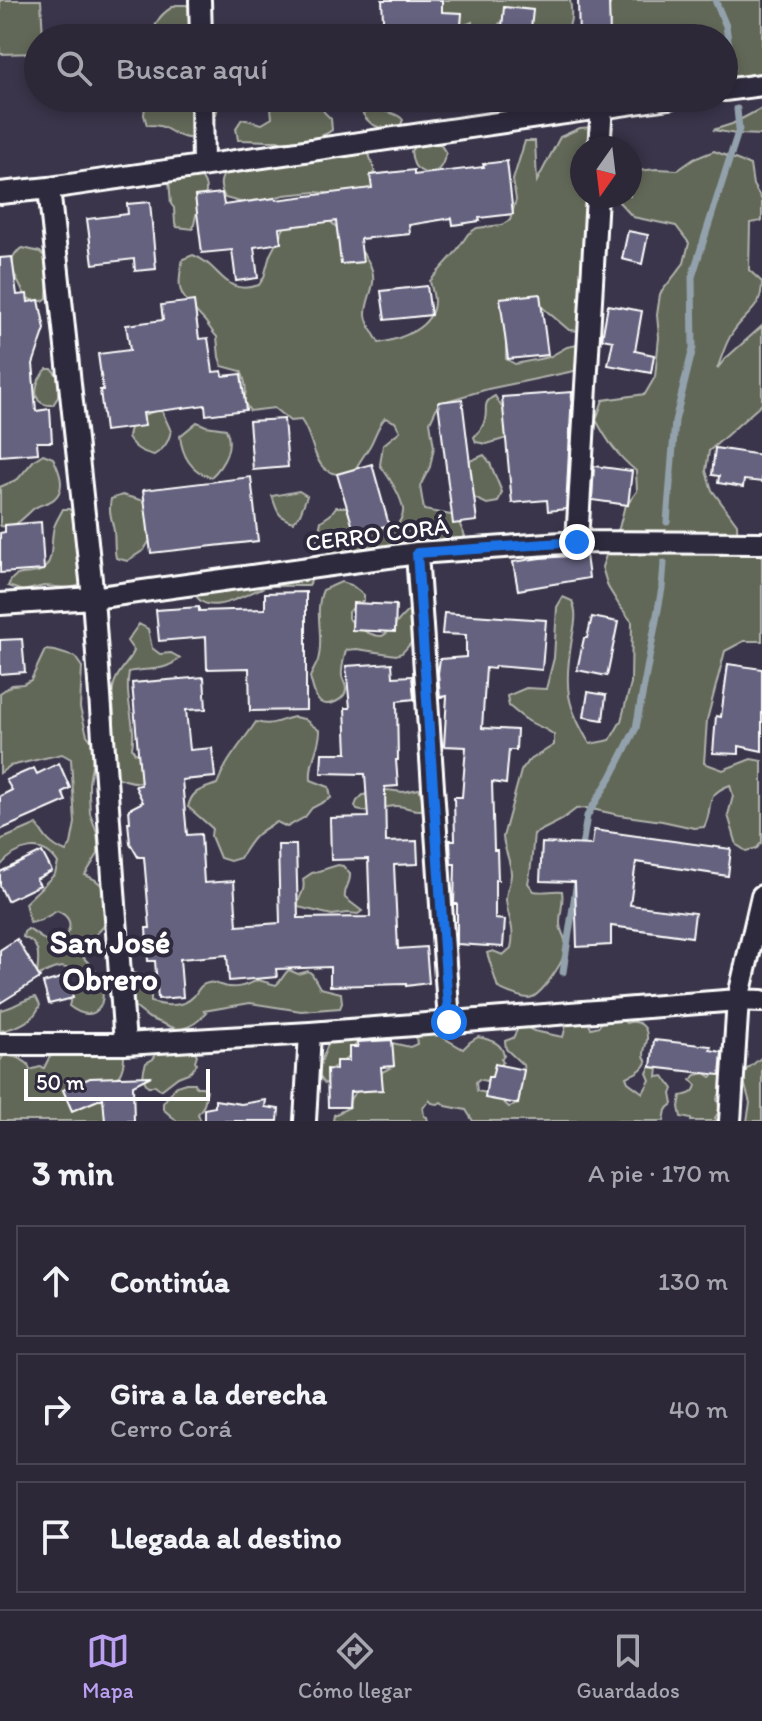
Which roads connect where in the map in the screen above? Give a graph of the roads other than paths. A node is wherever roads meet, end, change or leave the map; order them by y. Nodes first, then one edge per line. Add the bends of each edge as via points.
1 (200, 0) edge
2 (201, 24) edge
3 (762, 85) edge
4 (738, 88) edge
5 (202, 112) edge
6 (574, 112) edge
7 (602, 112) edge
8 (600, 136) edge
9 (203, 165) junction
10 (49, 188) junction
11 (0, 193) edge
12 (596, 208) edge
13 (577, 542) junction
14 (762, 543) edge
15 (417, 553) junction
16 (93, 598) junction
17 (0, 604) edge
18 (762, 896) edge
19 (758, 929) edge
20 (738, 1000) junction
21 (762, 1001) edge
22 (449, 1022) junction
23 (310, 1033) junction
24 (0, 1044) edge
25 (125, 1044) junction
26 (305, 1121) edge
27 (730, 1121) edge

1 - 2 street
3 - 4 street
5 - 9 street
6 - 9 street
7 - 8 street
9 - 10 street
10 - 11 street
10 - 16 street
12 - 13 street
13 - 14 street, CERRO CORÁ
13 - 15 street, CERRO CORÁ
15 - 16 street, CERRO CORÁ
15 - 22 street
16 - 17 street, CERRO CORÁ
16 - 25 street
18 - 19 street
19 - 20 street
20 - 21 street
20 - 22 street
20 - 27 street
22 - 23 street
23 - 25 street
23 - 26 street
24 - 25 street

